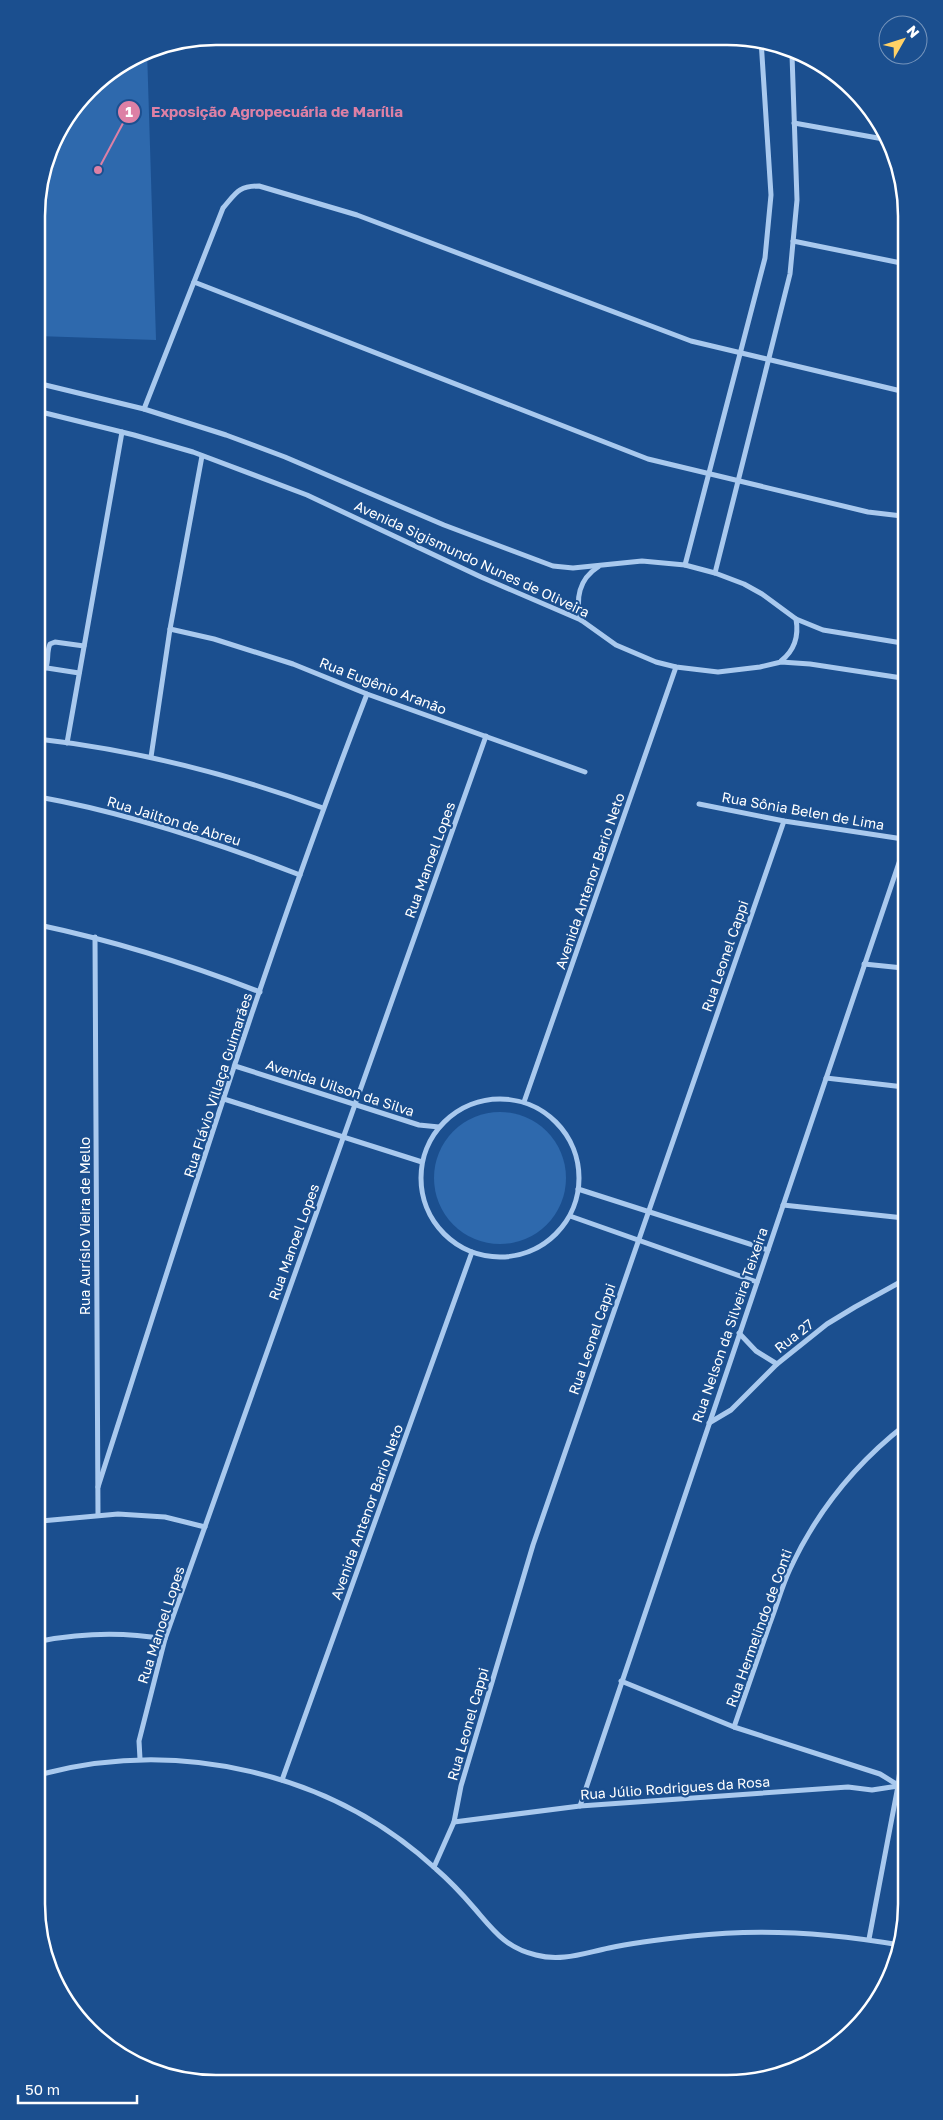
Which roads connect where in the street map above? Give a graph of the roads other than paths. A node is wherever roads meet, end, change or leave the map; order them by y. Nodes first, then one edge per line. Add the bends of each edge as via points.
1 (762, 48) edge
2 (792, 58) edge
3 (794, 122) junction
4 (879, 138) edge
5 (793, 242) junction
6 (898, 262) edge
7 (194, 282) junction
8 (740, 353) junction
9 (768, 360) junction
10 (45, 385) edge
11 (898, 390) edge
12 (144, 410) junction
13 (45, 413) edge
14 (122, 432) junction
15 (202, 456) junction
16 (709, 474) junction
17 (738, 481) junction
18 (898, 516) edge
19 (600, 565) junction
20 (685, 565) junction
21 (715, 573) junction
22 (796, 619) junction
23 (581, 620) junction
24 (170, 629) junction
25 (898, 642) edge
26 (84, 646) junction
27 (780, 662) junction
28 (676, 667) junction
29 (47, 668) junction
30 (45, 671) edge
31 (79, 673) junction
32 (898, 677) edge
33 (367, 694) junction
34 (486, 736) junction
35 (45, 740) edge
36 (67, 743) junction
37 (151, 757) junction
38 (585, 772) dead end
39 (45, 798) edge
40 (699, 804) dead end
41 (323, 808) junction
42 (784, 821) junction
43 (898, 837) edge
44 (898, 865) edge
45 (300, 875) junction
46 (45, 926) edge
47 (95, 938) junction
48 (864, 964) junction
49 (898, 967) edge
50 (260, 992) junction
51 (235, 1066) junction
52 (826, 1078) junction
53 (898, 1086) edge
54 (224, 1099) junction
55 (524, 1102) junction
56 (355, 1104) junction
57 (439, 1127) junction
58 (343, 1137) junction
59 (422, 1162) junction
60 (578, 1189) junction
61 (783, 1206) junction
62 (648, 1212) junction
63 (570, 1216) junction
64 (898, 1217) edge
65 (638, 1240) junction
66 (768, 1250) junction
67 (472, 1252) junction
68 (757, 1282) junction
69 (898, 1283) edge
70 (739, 1333) junction
71 (777, 1364) junction
72 (709, 1423) junction
73 (898, 1431) edge
74 (98, 1487) junction
75 (98, 1515) junction
76 (45, 1521) edge
77 (205, 1526) junction
78 (165, 1639) junction
79 (45, 1641) edge
80 (622, 1681) junction
81 (734, 1727) junction
82 (140, 1760) junction
83 (45, 1773) edge
84 (282, 1780) junction
85 (898, 1786) junction
86 (580, 1806) junction
87 (454, 1822) junction
88 (434, 1867) junction
89 (869, 1939) junction
90 (893, 1943) edge

1 - 8 street via 771,195 765,258
2 - 3 street
3 - 4 street
3 - 5 street via 797,200
5 - 6 street
5 - 9 street via 790,274
7 - 8 street via 223,208 246,186 259,186 357,215 691,341
7 - 12 street
7 - 16 street via 648,459
8 - 9 street
8 - 16 street
9 - 11 street
9 - 17 street
10 - 12 street, Avenida Sigismundo Nunes de Oliveira
12 - 19 street, Avenida Sigismundo Nunes de Oliveira via 285,457 426,518 552,566
13 - 14 street, Avenida Sigismundo Nunes de Oliveira
14 - 15 street, Avenida Sigismundo Nunes de Oliveira
14 - 26 street
15 - 23 street, Avenida Sigismundo Nunes de Oliveira via 307,495
15 - 24 street
16 - 17 street
16 - 20 street
17 - 18 street via 868,512
17 - 21 street
19 - 20 street, Avenida Sigismundo Nunes de Oliveira via 642,561
19 - 23 street via 588,574 580,588 577,604
20 - 21 street, Avenida Sigismundo Nunes de Oliveira
21 - 22 street, Avenida Sigismundo Nunes de Oliveira via 762,594
22 - 25 street, Avenida Sigismundo Nunes de Oliveira via 823,630
22 - 27 street via 795,644
23 - 28 street, Avenida Sigismundo Nunes de Oliveira via 636,654
24 - 33 street, Rua Eugênio Aranão via 253,651
24 - 37 street
26 - 29 street via 50,644
26 - 31 street
27 - 28 street, Avenida Sigismundo Nunes de Oliveira via 732,671
27 - 32 street, Avenida Sigismundo Nunes de Oliveira
28 - 55 street, Avenida Antenor Bario Neto
29 - 30 street
29 - 31 street
31 - 36 street
33 - 34 street, Rua Eugênio Aranão
33 - 41 street, Rua Flávio Villaça Guimarães
34 - 38 street, Rua Eugênio Aranão
34 - 56 street, Rua Manoel Lopes
35 - 36 street
36 - 37 street
37 - 41 street via 244,780
39 - 45 street, Rua Jailton de Abreu via 160,826
40 - 42 street, Rua Sônia Belen de Lima
41 - 45 street, Rua Flávio Villaça Guimarães
42 - 43 street, Rua Sônia Belen de Lima
42 - 62 street, Rua Leonel Cappi
44 - 48 street, Rua Nelson da Silveira Teixeira
45 - 50 street, Rua Flávio Villaça Guimarães
46 - 47 street
47 - 50 street via 178,962
47 - 74 street, Rua Aurísio Vieira de Mello
48 - 49 street
48 - 52 street, Rua Nelson da Silveira Teixeira
50 - 51 street, Rua Flávio Villaça Guimarães
51 - 54 street, Rua Flávio Villaça Guimarães
51 - 56 street, Avenida Uilson da Silva
52 - 53 street
52 - 61 street, Rua Nelson da Silveira Teixeira
54 - 58 street
54 - 74 street, Rua Flávio Villaça Guimarães
55 - 57 street via 484,1100 459,1110
55 - 60 street via 548,1115 566,1135 577,1161
56 - 57 street, Avenida Uilson da Silva via 419,1125
56 - 58 street, Rua Manoel Lopes
57 - 59 street
58 - 59 street
58 - 77 street, Rua Manoel Lopes
59 - 67 street via 422,1189 430,1215 448,1237
60 - 62 street
60 - 63 street
61 - 64 street
61 - 66 street, Rua Nelson da Silveira Teixeira
62 - 65 street, Rua Leonel Cappi
62 - 66 street
63 - 65 street
63 - 67 street via 552,1238 528,1252 500,1257
65 - 68 street
65 - 87 street, Rua Leonel Cappi via 533,1545 461,1786
66 - 68 street, Rua Nelson da Silveira Teixeira
67 - 84 street, Avenida Antenor Bario Neto
68 - 70 street, Rua Nelson da Silveira Teixeira
69 - 71 street, Rua 27 via 827,1324
70 - 71 street via 756,1351
70 - 72 street, Rua Nelson da Silveira Teixeira
71 - 72 street, Rua 27 via 731,1410
72 - 80 street, Rua Nelson da Silveira Teixeira
73 - 81 street, Rua Hermelindo de Conti via 851,1475 801,1546 789,1571
74 - 75 street, Rua Aurísio Vieira de Mello
75 - 76 street
75 - 77 street via 165,1517
77 - 78 street, Rua Manoel Lopes
78 - 79 street via 109,1634
78 - 82 street, Rua Manoel Lopes via 138,1741
80 - 81 street
80 - 86 street, Rua Nelson da Silveira Teixeira
81 - 85 street via 880,1774
82 - 83 street via 92,1763
82 - 84 street via 220,1765
84 - 88 street via 363,1816 412,1848
85 - 86 street, Rua Júlio Rodrigues da Rosa
85 - 89 street
86 - 87 street, Rua Júlio Rodrigues da Rosa
87 - 88 street, Rua Leonel Cappi
88 - 89 street via 502,1939 521,1950 551,1958 567,1958 652,1940 730,1933 782,1932
89 - 90 street

